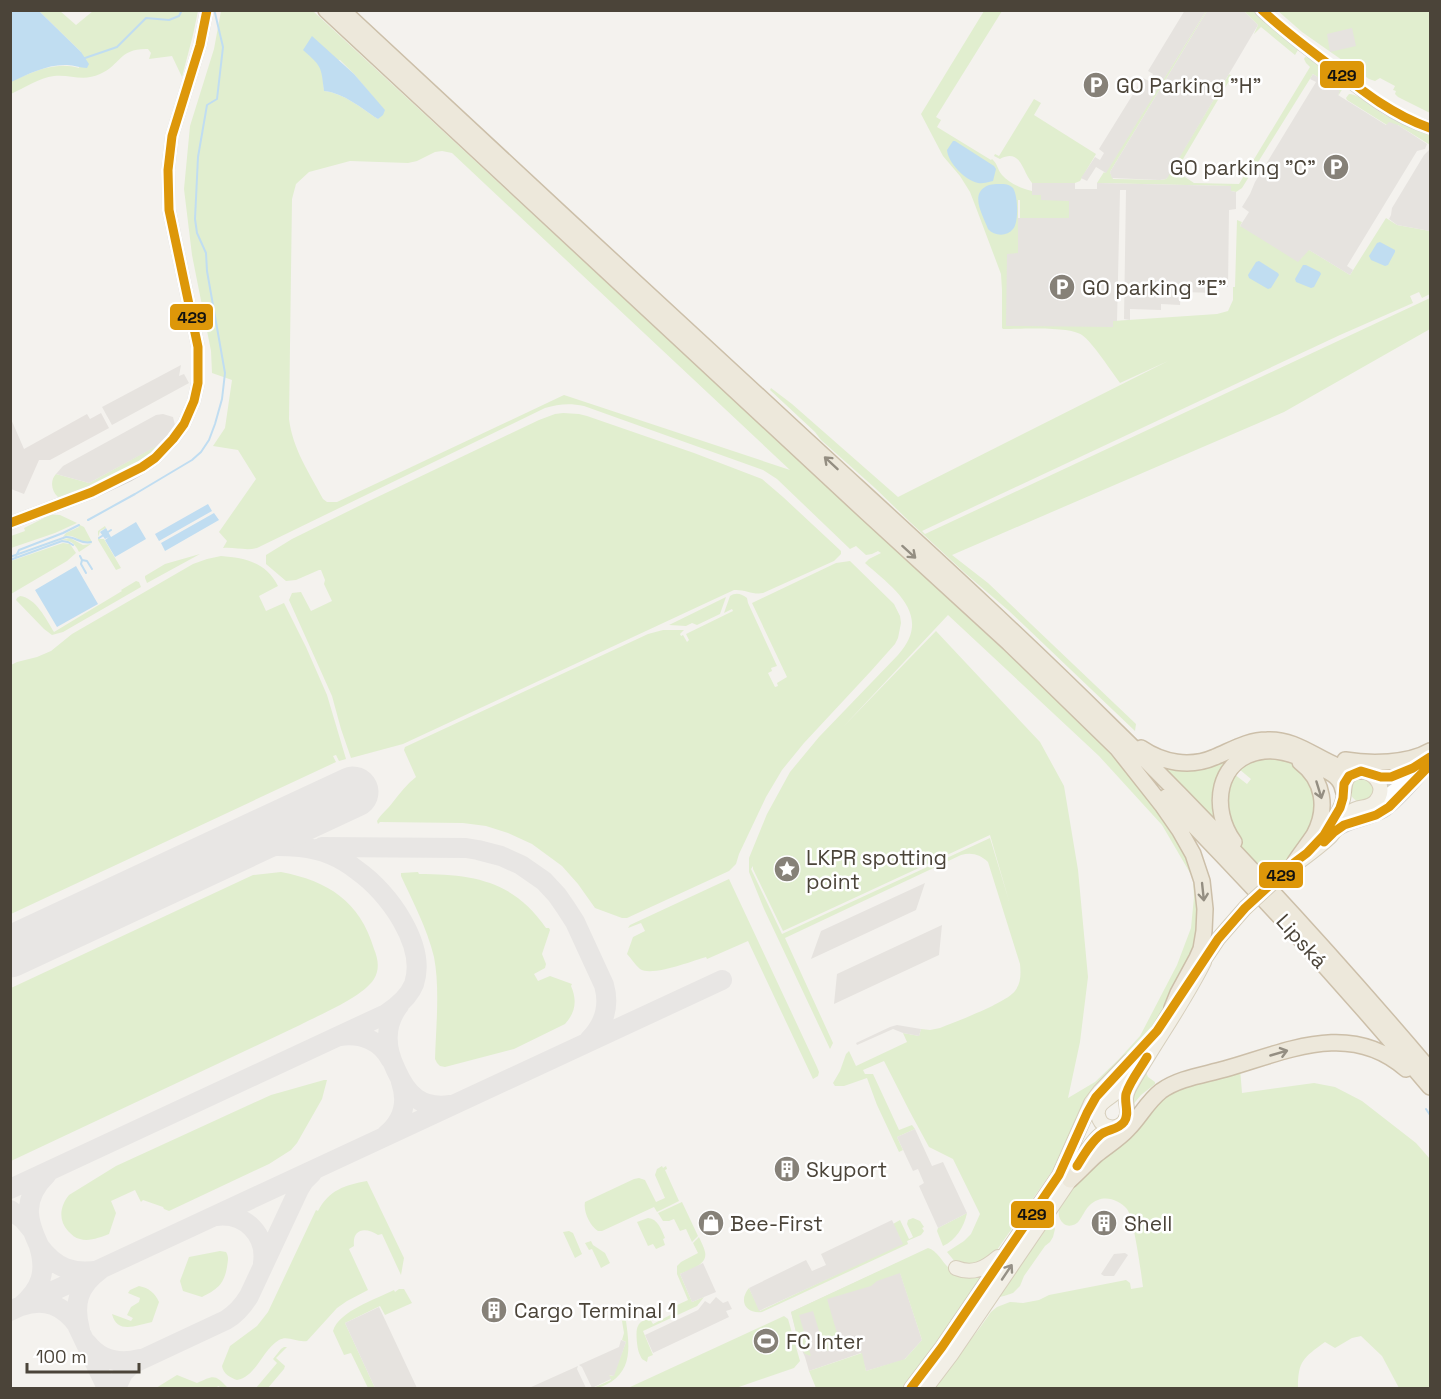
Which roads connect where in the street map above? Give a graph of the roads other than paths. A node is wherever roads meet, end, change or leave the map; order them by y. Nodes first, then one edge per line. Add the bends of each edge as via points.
1 (207, 10) edge
2 (326, 10) edge
3 (342, 10) edge
4 (1261, 10) edge
5 (1431, 128) edge
6 (10, 523) edge
7 (1108, 722) junction
8 (1117, 748) junction
9 (1309, 750) junction
10 (1279, 752) junction
11 (1431, 752) edge
12 (1431, 757) edge
13 (1431, 763) edge
14 (1366, 773) junction
15 (1344, 792) junction
16 (1366, 806) junction
17 (1334, 832) junction
18 (1294, 862) junction
19 (1282, 874) junction
20 (1260, 879) junction
21 (1204, 962) junction
22 (1172, 1008) junction
23 (1157, 1031) junction
24 (1223, 1070) junction
25 (1431, 1070) edge
26 (1431, 1087) edge
27 (1431, 1096) edge
28 (1102, 1105) junction
29 (1122, 1119) junction
30 (1065, 1177) junction
31 (1011, 1246) junction
32 (956, 1268) dead end
33 (911, 1389) edge
34 (926, 1389) edge

1 - 6 street via 172,135 168,170 169,210 198,347 194,401 173,440 142,467 92,492
2 -> 8 highway via 1009,643
7 -> 3 highway
4 - 5 street via 1386,108
7 - 9 highway via 1144,750 1180,763 1203,762 1261,740 1282,740
7 - 20 highway, Lipská
8 -> 22 highway via 1180,831 1202,880 1201,949
8 - 26 highway, Lipská via 1278,915
9 - 11 highway via 1367,762 1408,759
9 - 14 highway via 1343,769
10 - 15 highway via 1331,772 1339,778
10 -> 18 highway via 1305,766 1322,794 1318,825
10 - 20 highway via 1259,752 1241,760 1226,777 1220,794 1227,830
12 - 14 street via 1395,775
13 - 16 street
13 - 17 street via 1385,810
14 - 15 main road via 1349,776
14 - 16 main road via 1379,783 1380,790 1378,799
15 - 16 main road via 1352,805
15 - 18 main road via 1327,831
16 - 17 main road via 1352,811
17 - 19 main road
18 - 19 main road
19 - 21 main road, bridge via 1245,908
20 - 25 highway, Lipská
21 - 22 main road
21 - 29 main road via 1128,1090
22 - 23 main road
23 - 28 main road via 1116,1092
23 - 30 main road via 1096,1097
24 -> 27 highway via 1315,1043 1354,1043 1398,1062
24 - 29 highway via 1199,1072 1161,1084
24 - 30 highway via 1160,1092 1127,1131
28 - 29 main road via 1121,1101
28 - 29 main road via 1099,1119 1105,1126
28 - 30 main road
29 - 30 main road via 1098,1137
30 - 31 main road
34 -> 30 main road
31 - 32 main road via 982,1269
31 - 33 main road

